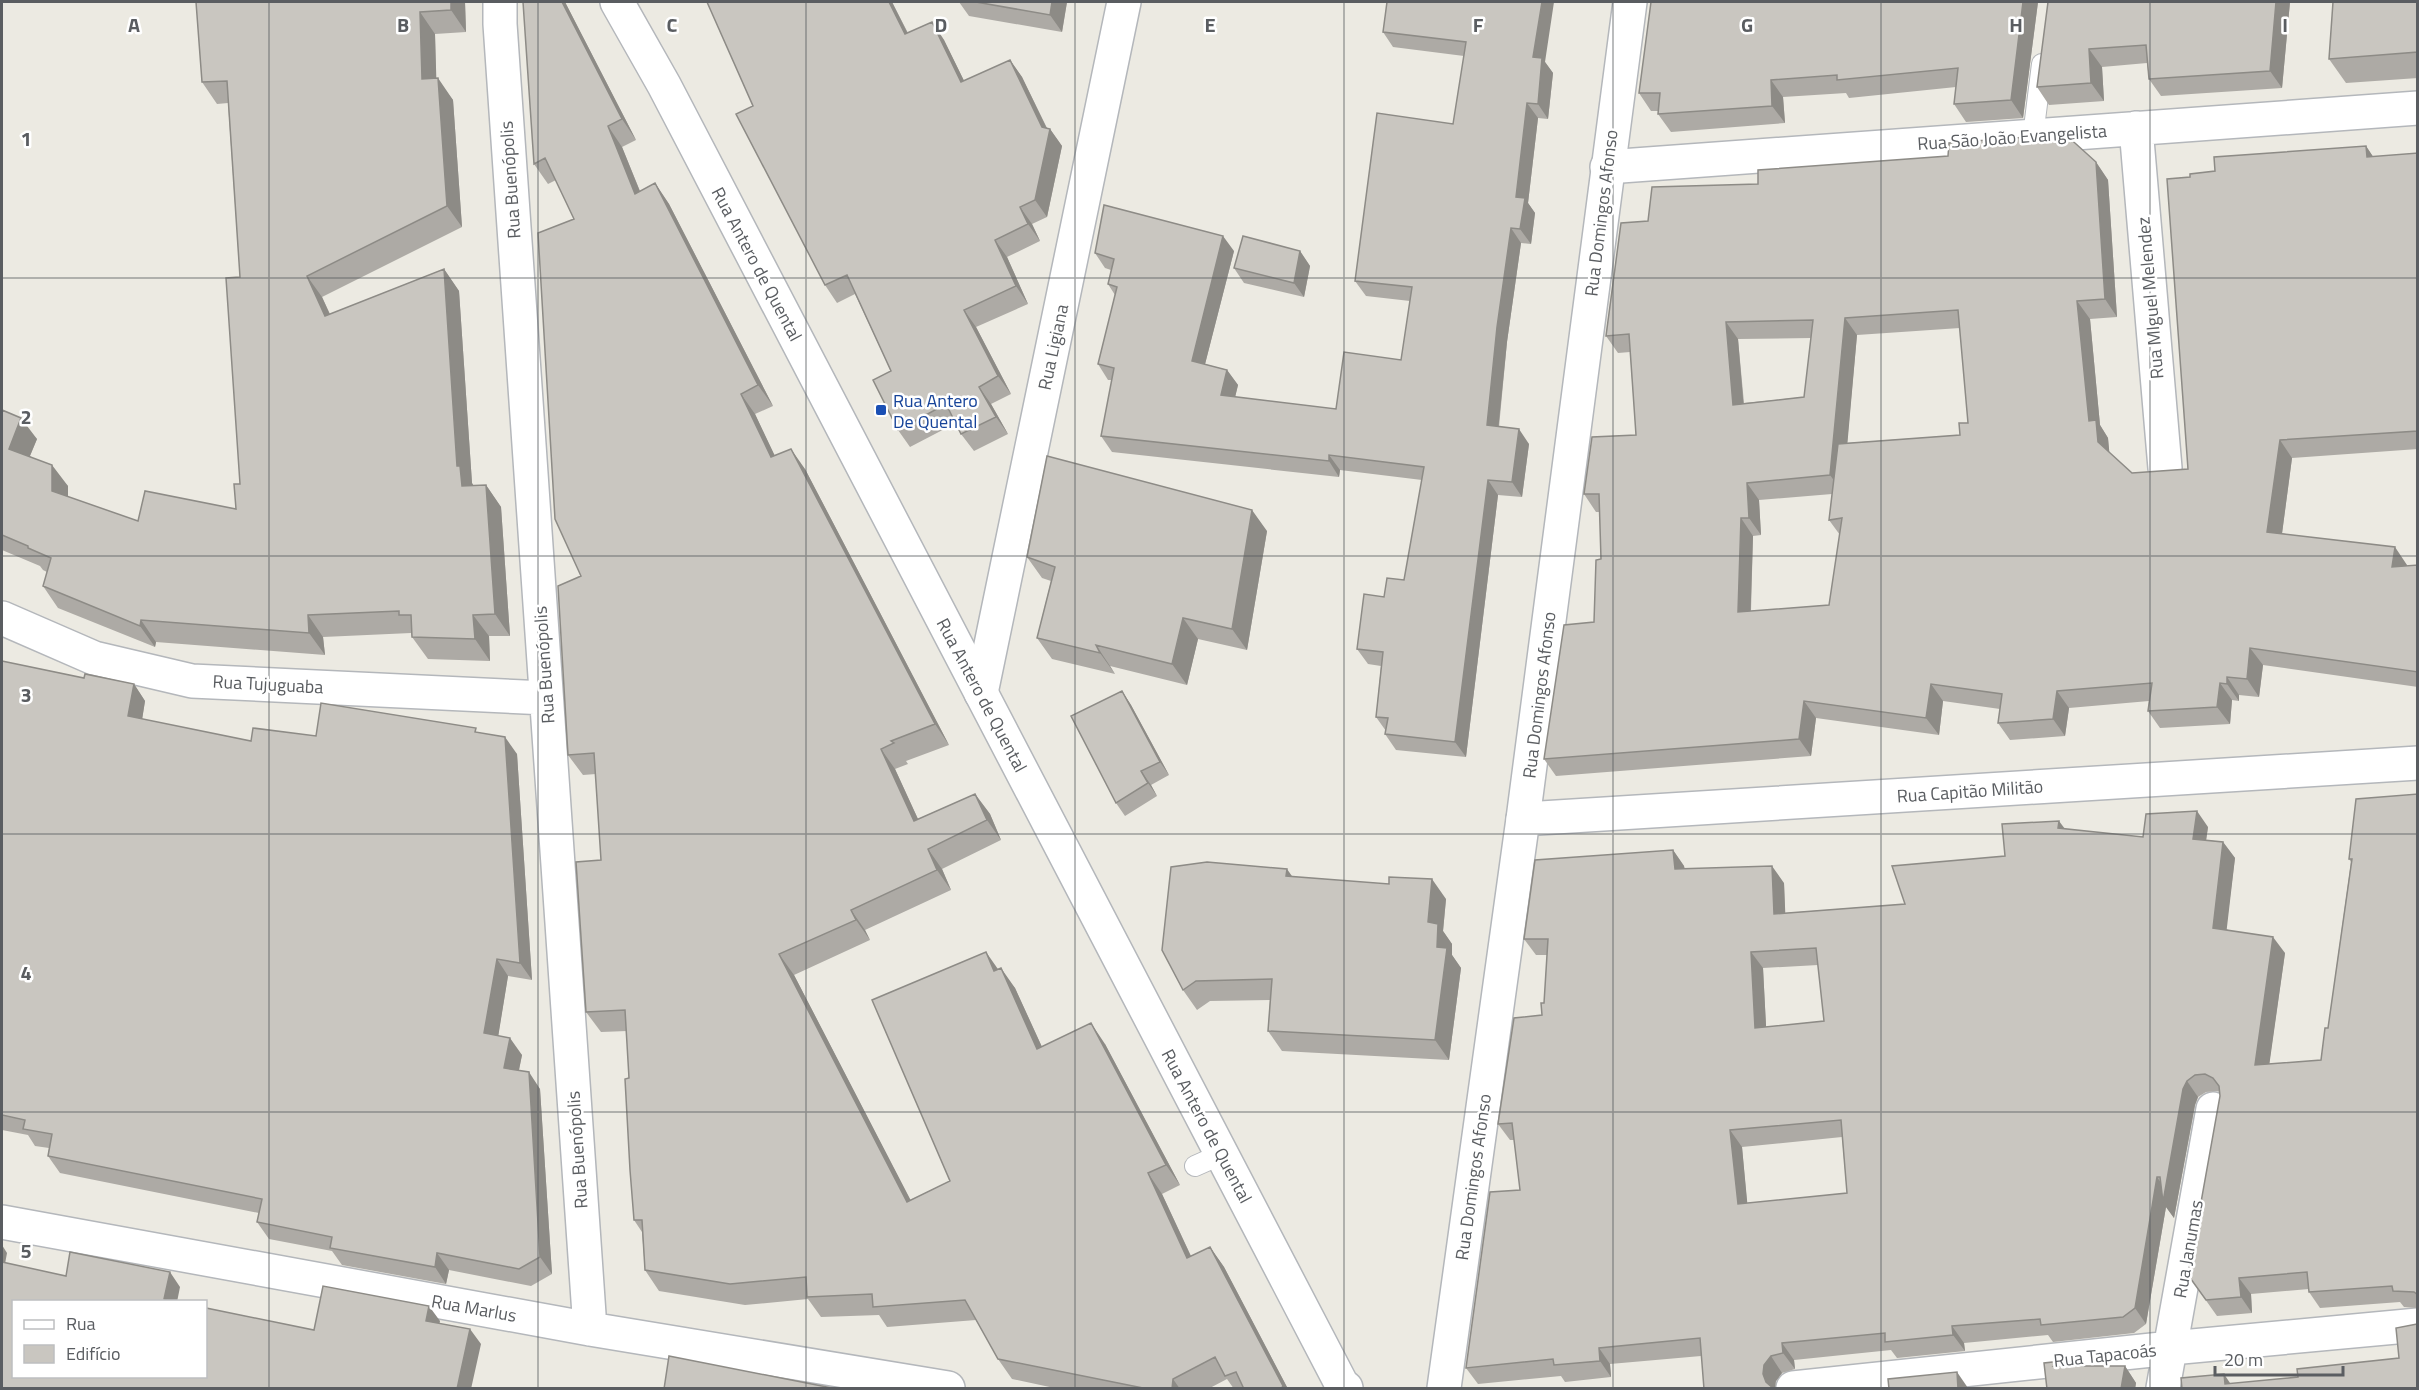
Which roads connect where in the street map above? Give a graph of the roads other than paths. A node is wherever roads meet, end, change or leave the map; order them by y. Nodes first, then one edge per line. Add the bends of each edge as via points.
1 (500, 2) edge
2 (617, 2) edge
3 (1124, 2) edge
4 (1630, 2) edge
5 (2044, 46) edge
6 (2418, 108) edge
7 (2136, 128) junction
8 (2032, 136) junction
9 (1607, 167) junction
10 (2165, 468) edge
11 (2, 618) edge
12 (981, 693) junction
13 (546, 698) junction
14 (2418, 763) edge
15 (1524, 819) junction
16 (2213, 1109) dead end
17 (2, 1222) edge
18 (2418, 1325) edge
19 (590, 1329) junction
20 (2171, 1348) junction
21 (948, 1389) edge
22 (1346, 1389) edge
23 (1444, 1389) edge
24 (1793, 1389) edge
25 (2163, 1389) edge

1 - 13 street, Rua Buenópolis
2 - 12 street, Rua Antero de Quental
3 - 12 street, Rua Ligiana
4 - 9 street, Rua Domingos Afonso
5 - 8 lane
6 - 7 street, Rua São João Evangelista
7 - 8 street, Rua São João Evangelista
7 - 10 street, Rua MIguel Melendez
8 - 9 street, Rua São João Evangelista
9 - 15 street, Rua Domingos Afonso
11 - 13 street, Rua Tujuguaba via 94,658 192,681
12 - 22 street, Rua Antero de Quental via 1209,1160
13 - 19 street, Rua Buenópolis
14 - 15 street, Rua Capitão Militão
15 - 23 street, Rua Domingos Afonso
16 - 20 street, Rua Janumas
17 - 19 street, Rua Marlus
18 - 20 street, Rua Tapacoás
19 - 21 street, Rua Marlus
20 - 24 street, Rua Tapacoás
20 - 25 street, Rua Janumas

